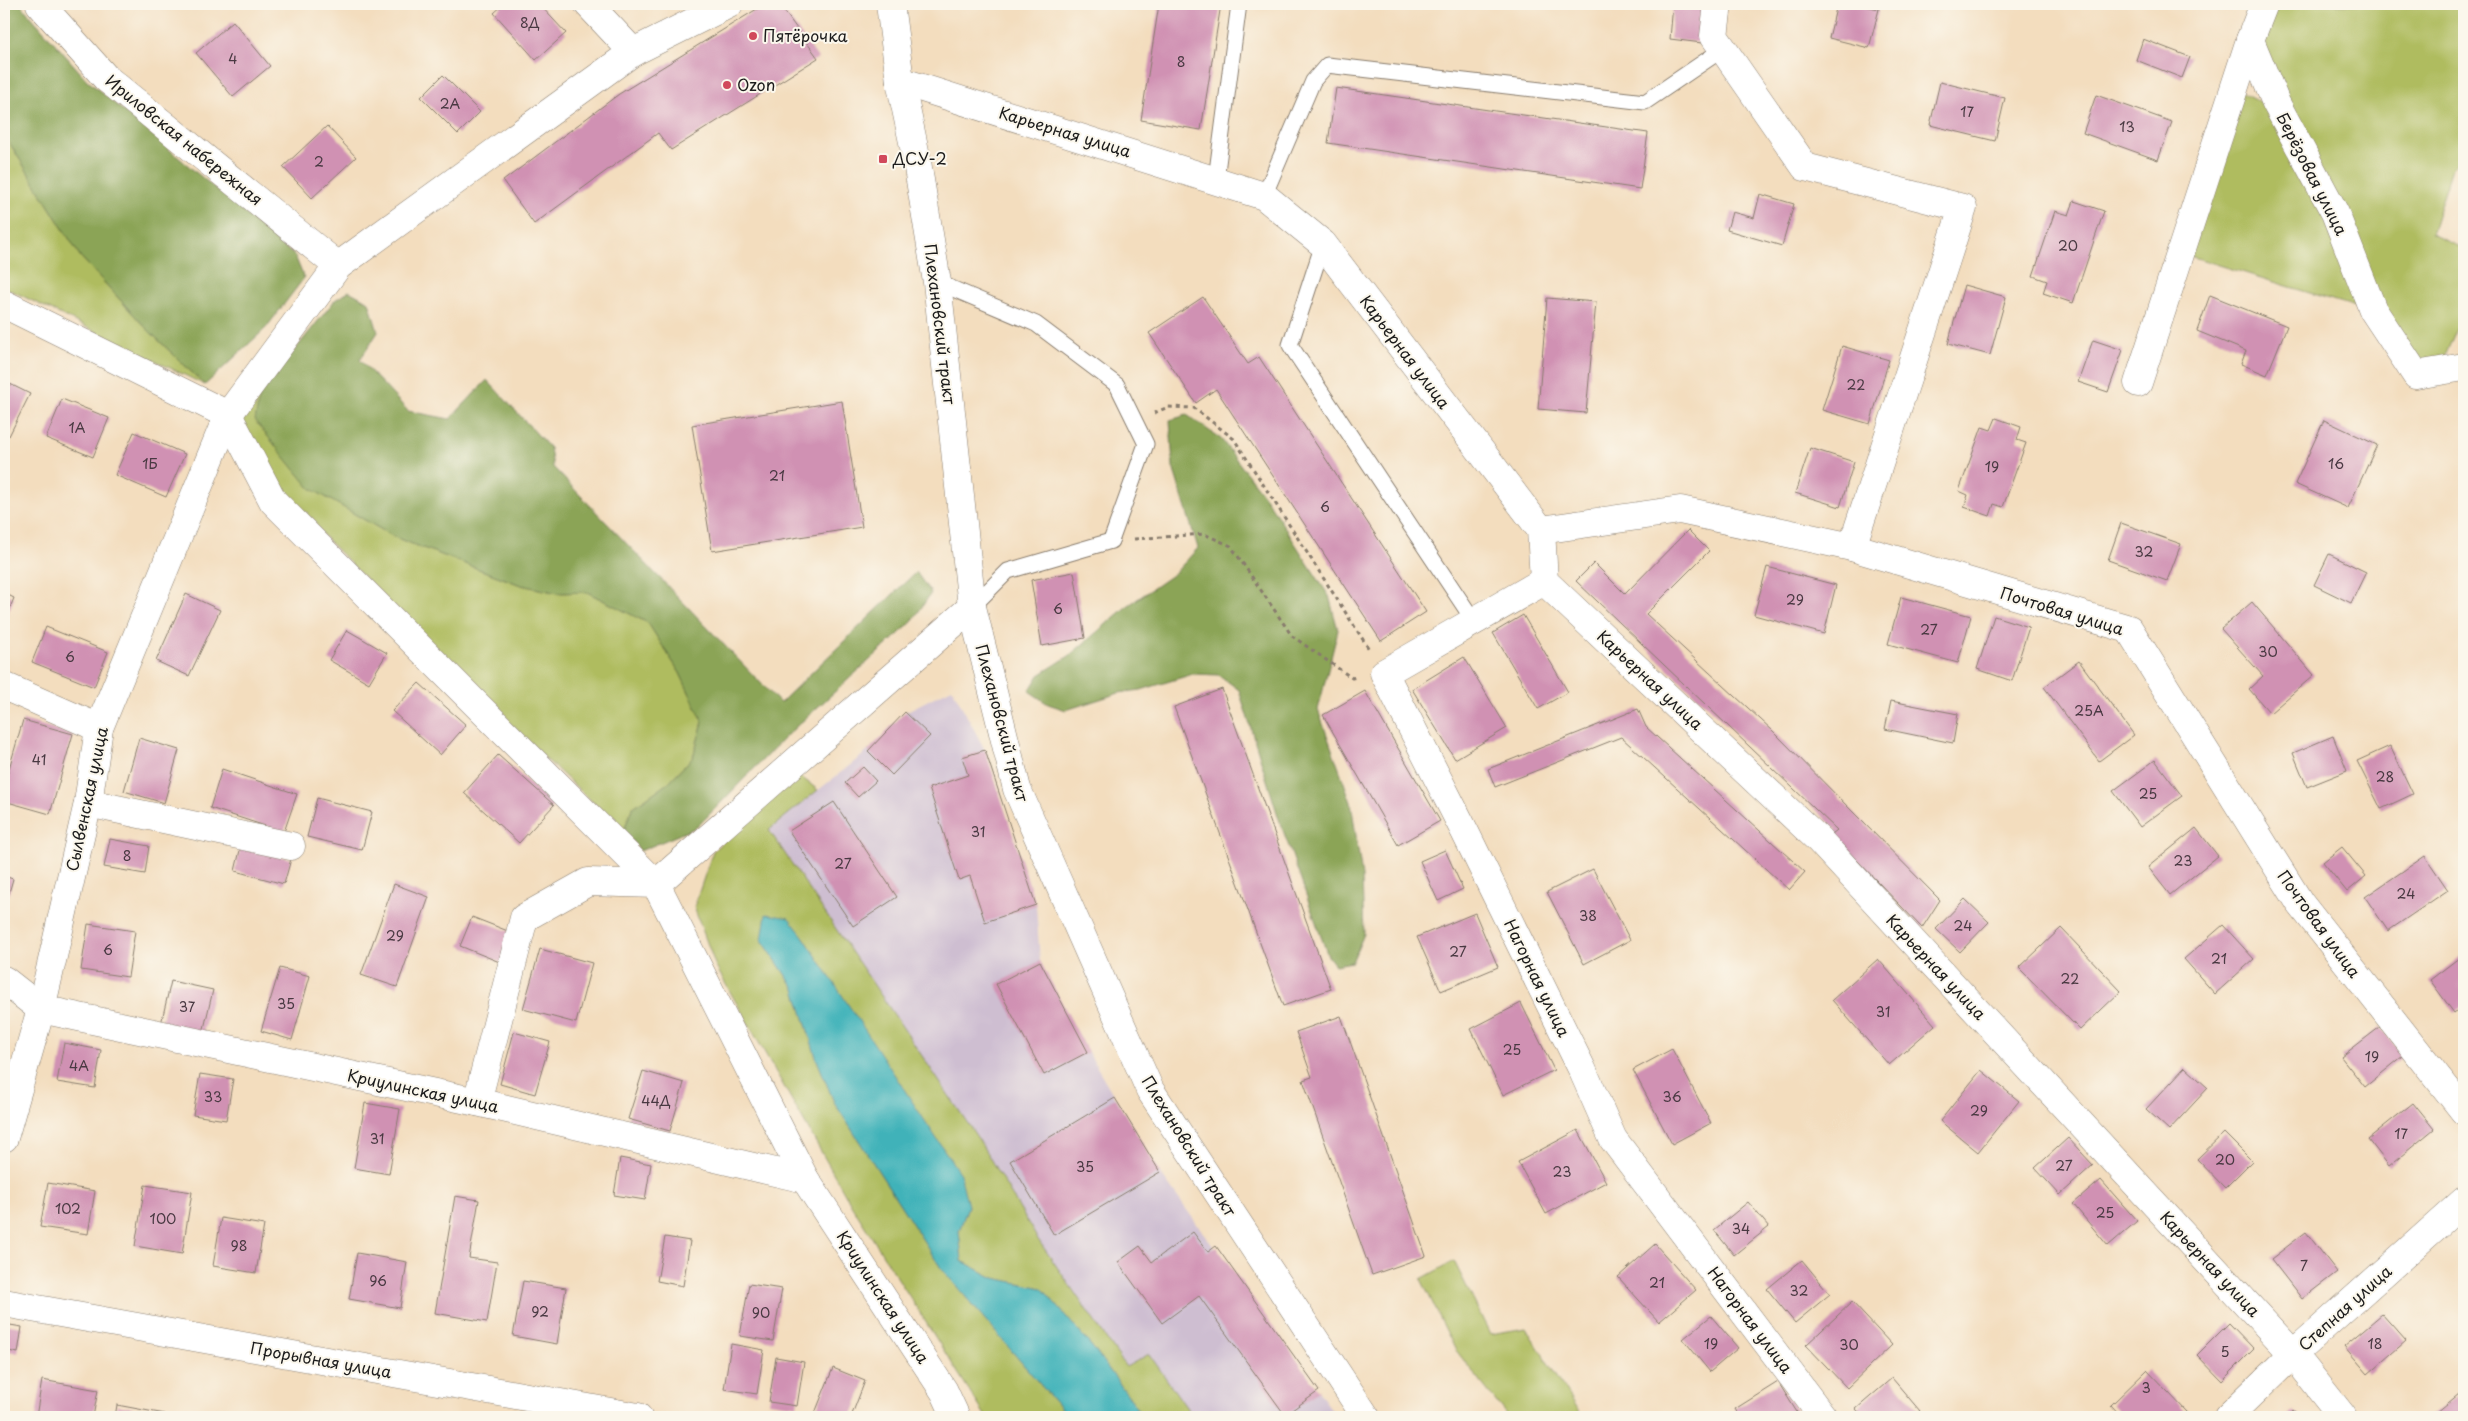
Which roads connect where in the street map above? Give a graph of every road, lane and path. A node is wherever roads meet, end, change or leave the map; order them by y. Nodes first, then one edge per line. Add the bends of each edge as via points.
1 (40, 4) edge
2 (588, 4) edge
3 (729, 4) edge
4 (890, 4) edge
5 (1239, 4) edge
6 (1718, 4) edge
7 (2264, 4) edge
8 (2250, 40) junction
9 (1723, 49) junction
10 (633, 52) junction
11 (900, 81) junction
12 (1216, 180) junction
13 (1264, 196) junction
14 (1323, 244) junction
15 (338, 266) junction
16 (937, 282) junction
17 (4, 304) edge
18 (2464, 368) edge
19 (2138, 383) dead end
20 (228, 415) junction
21 (1135, 421) junction
22 (1541, 530) junction
23 (1111, 541) junction
24 (1852, 547) junction
25 (1544, 580) junction
26 (972, 607) junction
27 (1474, 621) junction
28 (1384, 673) junction
29 (4, 686) edge
30 (99, 728) junction
31 (88, 803) junction
32 (291, 846) dead end
33 (656, 884) junction
34 (4, 980) edge
35 (41, 1008) junction
36 (477, 1102) junction
37 (2464, 1111) edge
38 (4, 1138) edge
39 (805, 1179) junction
40 (2464, 1201) edge
41 (4, 1303) edge
42 (2293, 1354) junction
43 (638, 1417) edge
44 (956, 1417) edge
45 (1366, 1417) edge
46 (1823, 1417) edge
47 (2228, 1417) edge
48 (2343, 1417) edge

1 - 15 street, Ириловская набережная via 106,78
2 - 10 street
3 - 10 street, Сылвенская улица
4 - 11 street, Плехановский тракт
5 - 12 lane
6 - 9 street via 1714,36
7 - 8 street
8 - 18 street, Берёзовая улица via 2276,103 2335,213 2373,310 2416,375
8 - 19 street
9 - 13 lane via 1645,102 1327,65 1313,81
9 - 24 street via 1805,167 1963,208
10 - 15 street, Сылвенская улица
11 - 12 street, Карьерная улица
11 - 16 street, Плехановский тракт
12 - 13 street, Карьерная улица
13 - 14 street, Карьерная улица
14 - 22 street, Карьерная улица
14 - 27 lane via 1290,345
15 - 20 street, Сылвенская улица
16 - 21 lane via 1036,324 1117,385
16 - 26 street, Плехановский тракт
17 - 20 street
20 - 30 street, Сылвенская улица
20 - 33 street, Криулинская улица via 273,501
21 - 23 lane via 1146,444
21 - 28 path via 1168,407 1194,408 1234,439
22 - 24 street, Почтовая улица via 1680,510
22 - 25 street
23 - 26 lane via 1008,572
23 - 28 path via 1204,534 1231,546 1292,636 1352,678
24 - 37 street, Почтовая улица via 2129,629 2300,903
25 - 27 street
25 - 42 street, Карьерная улица via 1819,840
26 - 33 street
26 - 45 street, Плехановский тракт via 1017,789 1150,1090
27 - 28 street
28 - 46 street, Нагорная улица via 1582,1069 1613,1140
29 - 30 street
30 - 31 street, Сылвенская улица
31 - 32 street
31 - 35 street, Сылвенская улица
33 - 36 street via 588,882 524,918
33 - 39 street, Криулинская улица
34 - 35 street
35 - 36 street, Криулинская улица
35 - 38 street, Сылвенская улица
36 - 39 street, Криулинская улица
39 - 44 street, Криулинская улица via 944,1390
40 - 42 street, Степная улица
41 - 43 street, Прорывная улица
42 - 47 street, Степная улица
42 - 48 street, Карьерная улица

